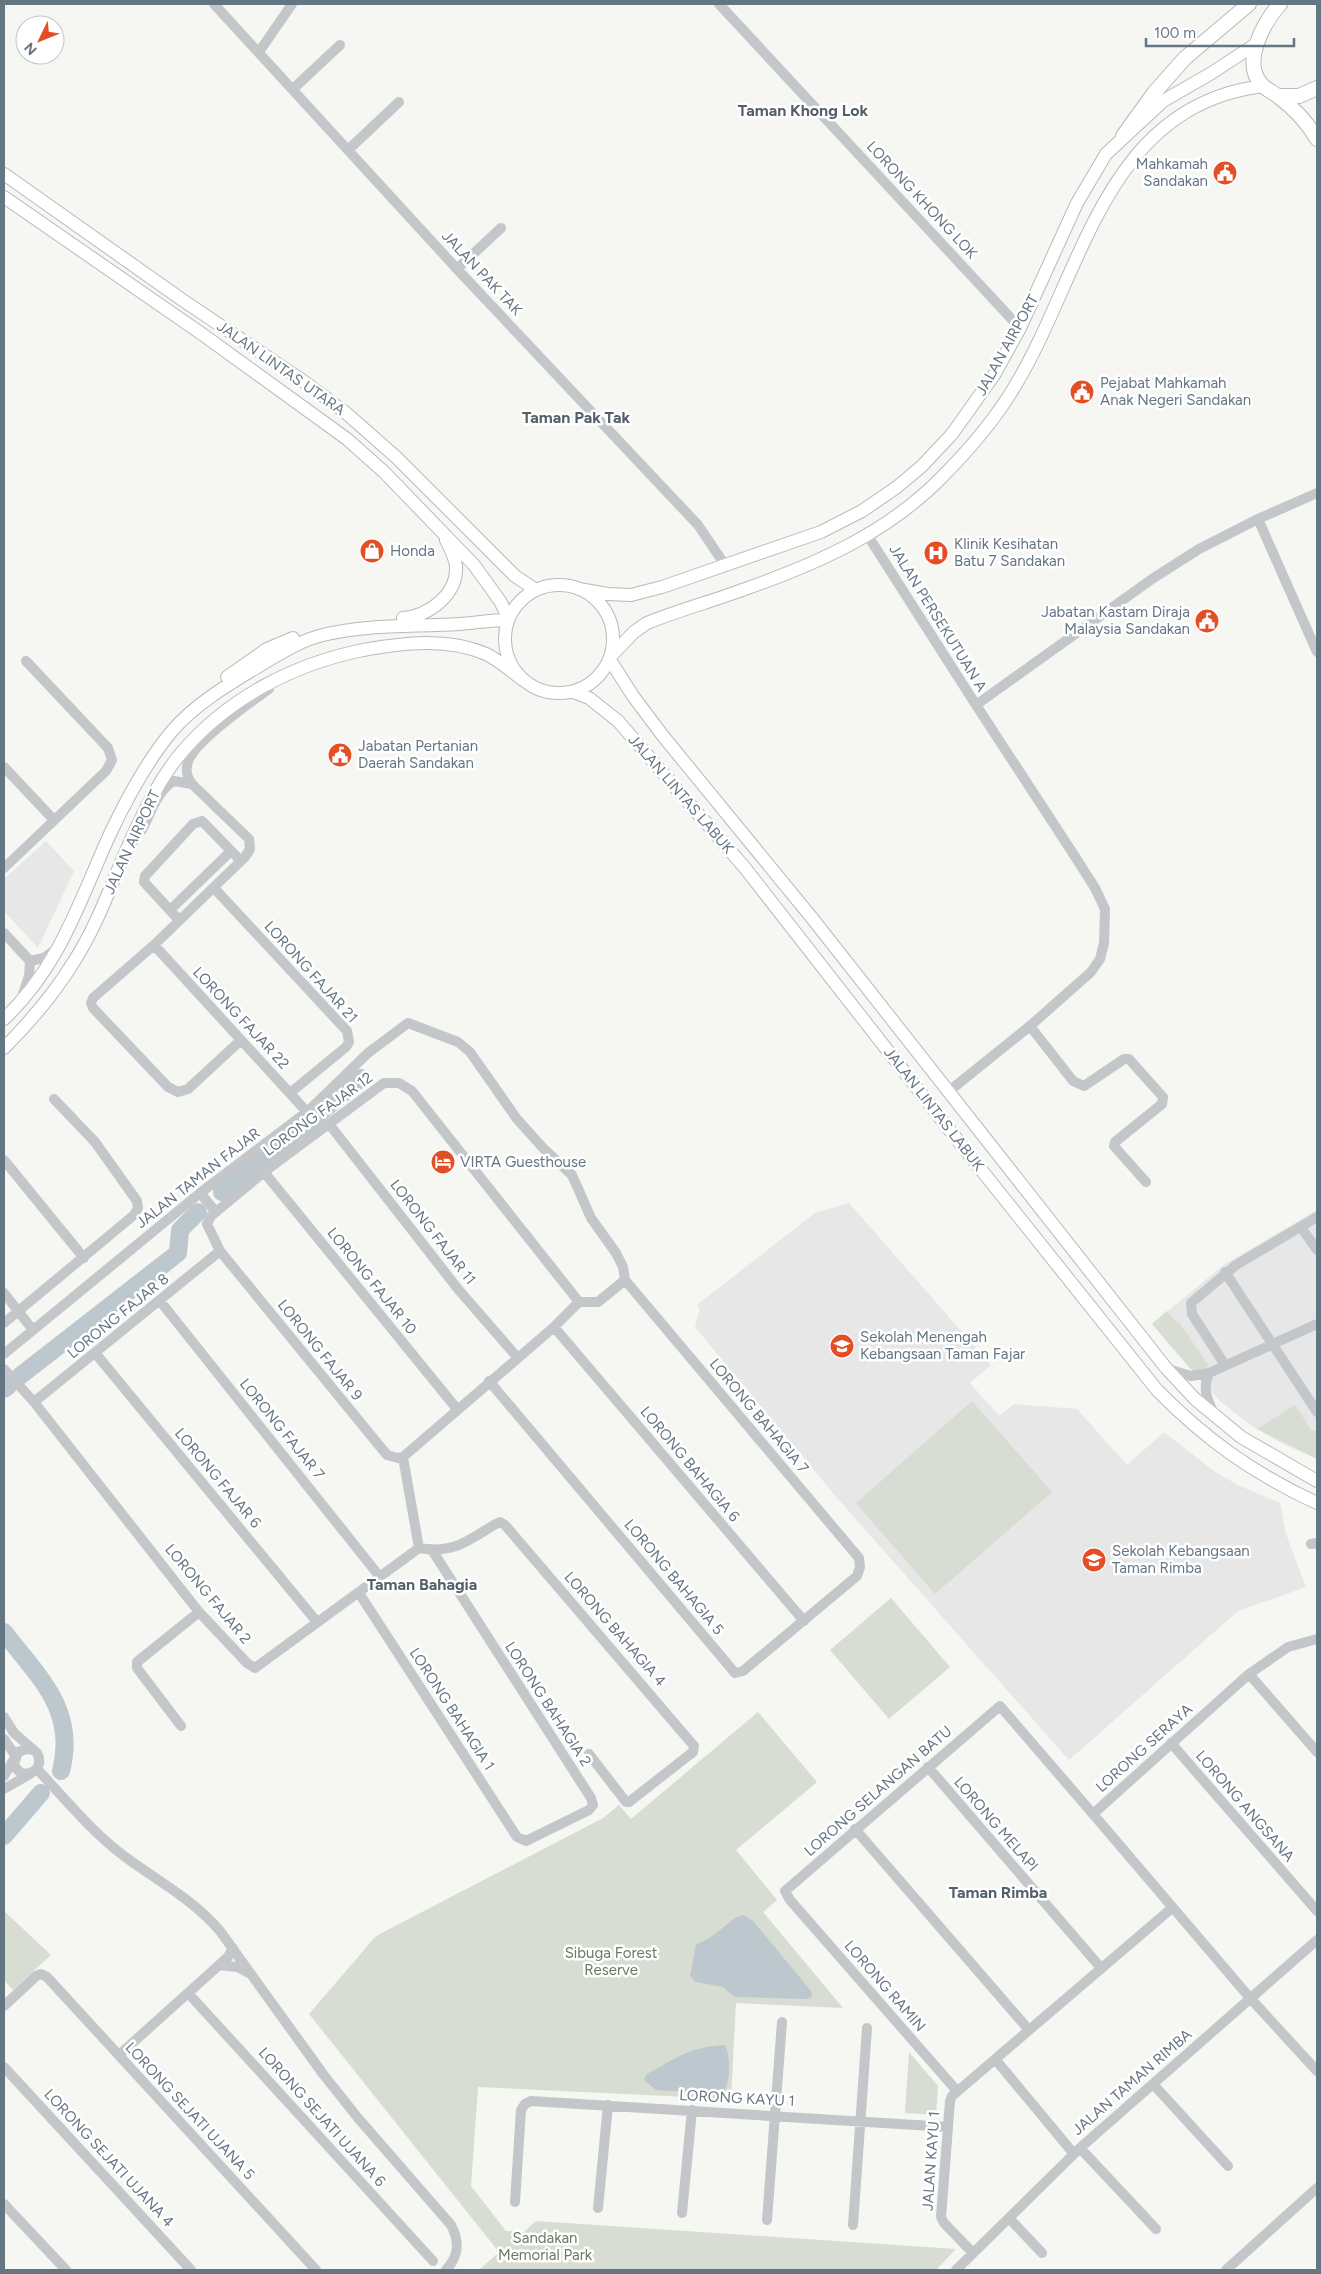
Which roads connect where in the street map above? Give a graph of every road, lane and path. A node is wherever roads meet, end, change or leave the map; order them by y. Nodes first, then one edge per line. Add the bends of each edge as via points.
1 (214, 4) edge
2 (292, 4) edge
3 (719, 4) edge
4 (1249, 4) edge
5 (1280, 4) edge
6 (1256, 44) junction
7 (340, 45) dead end
8 (259, 52) junction
9 (1263, 86) junction
10 (1317, 88) edge
11 (292, 89) junction
12 (1278, 96) junction
13 (399, 102) dead end
14 (1123, 136) junction
15 (1317, 139) edge
16 (348, 150) junction
17 (4, 174) edge
18 (4, 197) edge
19 (56, 210) junction
20 (501, 228) dead end
21 (457, 269) junction
22 (107, 270) junction
23 (1020, 328) junction
24 (1317, 493) edge
25 (1258, 519) junction
26 (441, 530) junction
27 (868, 536) junction
28 (725, 565) junction
29 (579, 589) junction
30 (536, 590) junction
31 (508, 618) junction
32 (1317, 652) edge
33 (611, 657) junction
34 (26, 661) dead end
35 (319, 662) junction
36 (523, 680) junction
37 (573, 692) junction
38 (976, 705) junction
39 (173, 730) junction
40 (4, 767) edge
41 (192, 784) junction
42 (54, 820) junction
43 (230, 851) junction
44 (241, 861) junction
45 (4, 868) edge
46 (112, 885) junction
47 (214, 888) junction
48 (170, 910) junction
49 (179, 920) junction
50 (4, 933) edge
51 (154, 945) junction
52 (59, 946) junction
53 (30, 961) junction
54 (21, 1003) junction
55 (4, 1019) edge
56 (1030, 1026) junction
57 (241, 1040) junction
58 (4, 1048) edge
59 (948, 1092) junction
60 (290, 1093) junction
61 (54, 1099) dead end
62 (307, 1112) junction
63 (329, 1124) junction
64 (4, 1160) edge
65 (264, 1172) junction
66 (1146, 1182) dead end
67 (200, 1193) junction
68 (216, 1212) junction
69 (1317, 1217) edge
70 (1301, 1227) junction
71 (1317, 1250) edge
72 (220, 1251) junction
73 (84, 1258) junction
74 (1225, 1272) junction
75 (625, 1280) junction
76 (4, 1293) edge
77 (160, 1300) junction
78 (579, 1302) junction
79 (19, 1312) junction
80 (4, 1323) edge
81 (1317, 1324) edge
82 (554, 1327) junction
83 (33, 1330) junction
84 (1273, 1343) junction
85 (4, 1354) edge
86 (96, 1354) junction
87 (517, 1357) junction
88 (1225, 1365) junction
89 (1166, 1368) junction
90 (4, 1369) edge
91 (1209, 1373) junction
92 (489, 1381) junction
93 (34, 1402) junction
94 (457, 1409) junction
95 (1317, 1412) edge
96 (1216, 1418) junction
97 (403, 1457) junction
98 (1317, 1481) edge
99 (1317, 1502) edge
100 (419, 1548) junction
101 (432, 1550) junction
102 (857, 1576) joint
103 (380, 1577) junction
104 (360, 1593) junction
105 (199, 1612) junction
106 (804, 1621) junction
107 (317, 1622) junction
108 (1317, 1640) edge
109 (1249, 1674) junction
110 (4, 1717) edge
111 (181, 1726) dead end
112 (4, 1738) edge
113 (1171, 1744) junction
114 (34, 1750) junction
115 (1317, 1752) edge
116 (589, 1754) dead end
117 (15, 1758) junction
118 (928, 1767) junction
119 (34, 1771) junction
120 (4, 1776) edge
121 (4, 1789) edge
122 (1093, 1814) junction
123 (855, 1830) junction
124 (521, 1841) joint
125 (790, 1900) joint
126 (1172, 1908) junction
127 (1317, 1911) edge
128 (220, 1931) junction
129 (1317, 1940) edge
130 (232, 1948) junction
131 (219, 1965) junction
132 (1101, 1968) junction
133 (251, 1974) junction
134 (188, 1993) junction
135 (1250, 1998) junction
136 (4, 2006) edge
137 (782, 2022) dead end
138 (867, 2028) dead end
139 (1028, 2030) junction
140 (119, 2056) junction
141 (995, 2059) junction
142 (4, 2067) edge
143 (1317, 2070) edge
144 (1153, 2084) junction
145 (957, 2092) junction
146 (608, 2105) junction
147 (692, 2110) junction
148 (775, 2115) junction
149 (860, 2120) junction
150 (948, 2127) junction
151 (1077, 2151) junction
152 (1228, 2166) dead end
153 (1317, 2188) edge
154 (515, 2202) dead end
155 (4, 2204) edge
156 (598, 2208) dead end
157 (682, 2213) dead end
158 (1009, 2218) junction
159 (767, 2220) dead end
160 (852, 2225) dead end
161 (1156, 2229) dead end
162 (973, 2253) junction
163 (1042, 2253) dead end
164 (433, 2261) dead end
165 (66, 2270) edge
166 (191, 2270) edge
167 (316, 2270) edge
168 (446, 2270) edge
169 (956, 2270) edge
170 (1226, 2270) edge

1 - 8 street, JALAN PAK TAK
2 - 8 street
3 - 23 street, LORONG KHONG LOK
4 - 14 highway via 1185,58 1154,92
5 - 6 highway via 1263,27
6 - 9 highway via 1256,76
6 - 14 main road, JALAN AIRPORT via 1163,101
7 - 11 street
8 - 11 street, JALAN PAK TAK
9 - 12 highway
9 - 27 main road, JALAN AIRPORT via 1224,93 1191,108 1172,120 1135,154 1118,176 1015,387 939,479
10 - 12 highway via 1299,96
11 - 16 street, JALAN PAK TAK
12 - 15 highway via 1307,122
13 - 16 street
14 - 23 main road, JALAN AIRPORT via 1106,154 1077,203
16 - 21 street, JALAN PAK TAK
17 - 19 main road, JALAN LINTAS UTARA
18 - 22 main road, JALAN LINTAS UTARA via 70,244 100,271
19 - 22 main road via 64,221 110,254 112,262
19 - 30 main road, JALAN LINTAS UTARA via 346,413 396,457 515,576
20 - 21 street
21 - 28 street, JALAN PAK TAK via 698,524
22 - 26 main road, JALAN LINTAS UTARA via 325,422 384,472
23 - 28 main road, JALAN AIRPORT via 968,414 935,453 897,487 839,524 788,545
24 - 25 street, JALAN PERSEKUTUAN A
25 - 32 street
25 - 38 street, JALAN PERSEKUTUAN A via 1199,549 1152,579
26 - 31 main road, JALAN LINTAS UTARA via 484,578
26 - 39 main road via 456,563 456,572 448,593 438,604 416,617 335,624 267,649 208,692
27 - 33 main road, JALAN AIRPORT via 798,568 647,623 628,637
27 - 38 street, JALAN PERSEKUTUAN A
28 - 29 main road, JALAN AIRPORT via 631,595
29 - 30 main road via 557,585
29 - 33 main road via 604,608 614,639
30 - 31 main road via 525,597
31 - 36 main road via 507,653
31 - 39 main road, JALAN AIRPORT via 458,624 366,627 322,635 295,645 236,679
33 - 37 main road via 600,676
33 - 59 main road, JALAN LINTAS LABUK via 628,690 663,736 756,848
34 - 42 street via 108,748 112,760 106,771
35 - 36 main road, JALAN AIRPORT via 382,647 411,643 445,644 487,654
35 - 41 street via 271,688 204,740 187,762 186,774
35 - 46 main road, JALAN AIRPORT via 279,678 229,709 182,752 144,812
36 - 37 main road via 555,694
37 - 99 main road, JALAN LINTAS LABUK via 589,698 618,721 745,868 1157,1390 1182,1416 1228,1453 1256,1472
38 - 56 street via 1080,863 1105,909 1100,959 1082,981
39 - 52 main road, JALAN AIRPORT via 151,758 131,793
40 - 42 street
41 - 44 street via 249,839 250,849
41 - 46 street via 174,780 163,790
42 - 45 street
43 - 44 street
43 - 48 street
43 - 48 street via 202,821 193,824 145,876 148,888
44 - 47 street
46 - 58 main road, JALAN AIRPORT via 74,962 41,1008
47 - 49 street
47 - 60 street, LORONG FAJAR 21 via 347,1031 350,1042 346,1047
48 - 49 street
49 - 51 street
50 - 53 street
51 - 57 street, LORONG FAJAR 22
51 - 57 street via 93,998 93,1008 168,1087 178,1092 188,1089
52 - 53 street via 44,958
52 - 54 main road, JALAN AIRPORT via 49,966
53 - 54 street
54 - 55 main road, JALAN AIRPORT
56 - 59 street
56 - 66 street via 1079,1085 1084,1086 1124,1059 1129,1060 1163,1097 1162,1104 1114,1146
57 - 60 street, LORONG FAJAR 22
59 - 89 main road, JALAN LINTAS LABUK
60 - 62 street, LORONG FAJAR 22
61 - 73 street via 95,1142 137,1201 138,1208 134,1214
62 - 67 street, JALAN TAMAN FAJAR
62 - 75 street, JALAN TAMAN FAJAR via 368,1053 408,1023 458,1042 470,1052 513,1115 572,1175 592,1218 623,1267
63 - 65 street, LORONG FAJAR 12
63 - 78 street, LORONG FAJAR 12 via 384,1083 399,1082 412,1091
63 - 87 street, LORONG FAJAR 11 via 458,1289
64 - 73 street
65 - 68 street, LORONG FAJAR 12
65 - 94 street, LORONG FAJAR 10
67 - 68 street
67 - 83 street, JALAN TAMAN FAJAR
68 - 72 street via 207,1224
69 - 70 street
70 - 71 street
70 - 74 street
72 - 77 street, LORONG FAJAR 8
72 - 97 street, LORONG FAJAR 9 via 387,1455
73 - 79 street
74 - 84 street
74 - 88 street via 1190,1306
75 - 78 street via 598,1302
75 - 102 street, LORONG BAHAGIA 7 via 858,1558
76 - 79 street
77 - 86 street, LORONG FAJAR 8
77 - 103 street, LORONG FAJAR 7
78 - 82 street
79 - 80 street
79 - 83 street
81 - 84 street
82 - 87 street
82 - 106 street, LORONG BAHAGIA 6
83 - 85 street, JALAN TAMAN FAJAR
84 - 88 street
84 - 95 street
86 - 93 street, LORONG FAJAR 8
86 - 107 street, LORONG FAJAR 6
87 - 92 street
88 - 91 street
89 - 91 street via 1191,1376
89 - 96 main road, JALAN LINTAS LABUK
90 - 93 street, LORONG FAJAR 2
91 - 96 street via 1205,1389
92 - 94 street
92 - 106 street, LORONG BAHAGIA 5 via 735,1673 743,1671
93 - 105 street, LORONG FAJAR 2
94 - 97 street
96 - 98 main road, JALAN LINTAS LABUK via 1265,1452
97 - 100 street
100 - 101 street
100 - 103 street, LORONG FAJAR 2
101 - 116 street, LORONG BAHAGIA 4 via 456,1548 500,1522 505,1525 694,1746 692,1752 629,1802
101 - 124 street, LORONG BAHAGIA 2 via 591,1798 593,1805 589,1810
102 - 106 street, LORONG BAHAGIA 5
103 - 104 street, LORONG FAJAR 2
104 - 107 street, LORONG FAJAR 2
104 - 124 street, LORONG BAHAGIA 1
105 - 107 street, LORONG FAJAR 2 via 255,1668
105 - 111 street via 138,1662 137,1668
108 - 109 street, LORONG SERAYA via 1288,1646
109 - 113 street, LORONG SERAYA
109 - 115 street
110 - 114 street via 14,1733
112 - 117 street
113 - 122 street, LORONG SERAYA
113 - 127 street, LORONG ANGSANA
114 - 117 street via 22,1750
114 - 119 street via 39,1757
117 - 119 street via 18,1771
117 - 120 street
118 - 122 street, LORONG SELANGAN BATU via 1000,1706
118 - 123 street, LORONG SELANGAN BATU
118 - 132 street, LORONG MELAPI
119 - 121 street
119 - 128 street via 115,1849 200,1910
122 - 126 street, LORONG SERAYA
123 - 125 street, LORONG SELANGAN BATU via 785,1890
123 - 139 street
125 - 145 street, LORONG RAMIN
126 - 132 street
126 - 135 street, LORONG SERAYA
128 - 130 street
128 - 131 street via 224,1941
129 - 135 street, JALAN TAMAN RIMBA
130 - 131 street
130 - 133 street
131 - 133 street via 238,1967
131 - 134 street
132 - 139 street
133 - 168 street via 352,2111 451,2225 458,2250
134 - 140 street
134 - 164 street, LORONG SEJATI UJANA 6
135 - 143 street, LORONG SERAYA
135 - 144 street, JALAN TAMAN RIMBA
136 - 140 street, LORONG SEJATI UJANA 5 via 41,1974
137 - 148 street
138 - 149 street
139 - 141 street
140 - 167 street, LORONG SEJATI UJANA 5
141 - 145 street
141 - 151 street
142 - 166 street, LORONG SEJATI UJANA 4
144 - 151 street, JALAN TAMAN RIMBA
144 - 152 street
145 - 150 street, JALAN KAYU 1 via 950,2101
146 - 147 street, LORONG KAYU 1
146 - 154 street, LORONG KAYU 1 via 531,2101 524,2104
146 - 156 street
147 - 148 street, LORONG KAYU 1
147 - 157 street
148 - 149 street, LORONG KAYU 1
148 - 159 street
149 - 150 street, LORONG KAYU 1
149 - 160 street
150 - 162 street, JALAN KAYU 1 via 941,2217
151 - 158 street, JALAN TAMAN RIMBA
151 - 161 street
153 - 170 street
155 - 165 street
158 - 162 street, JALAN TAMAN RIMBA
158 - 163 street
162 - 169 street, JALAN TAMAN RIMBA

